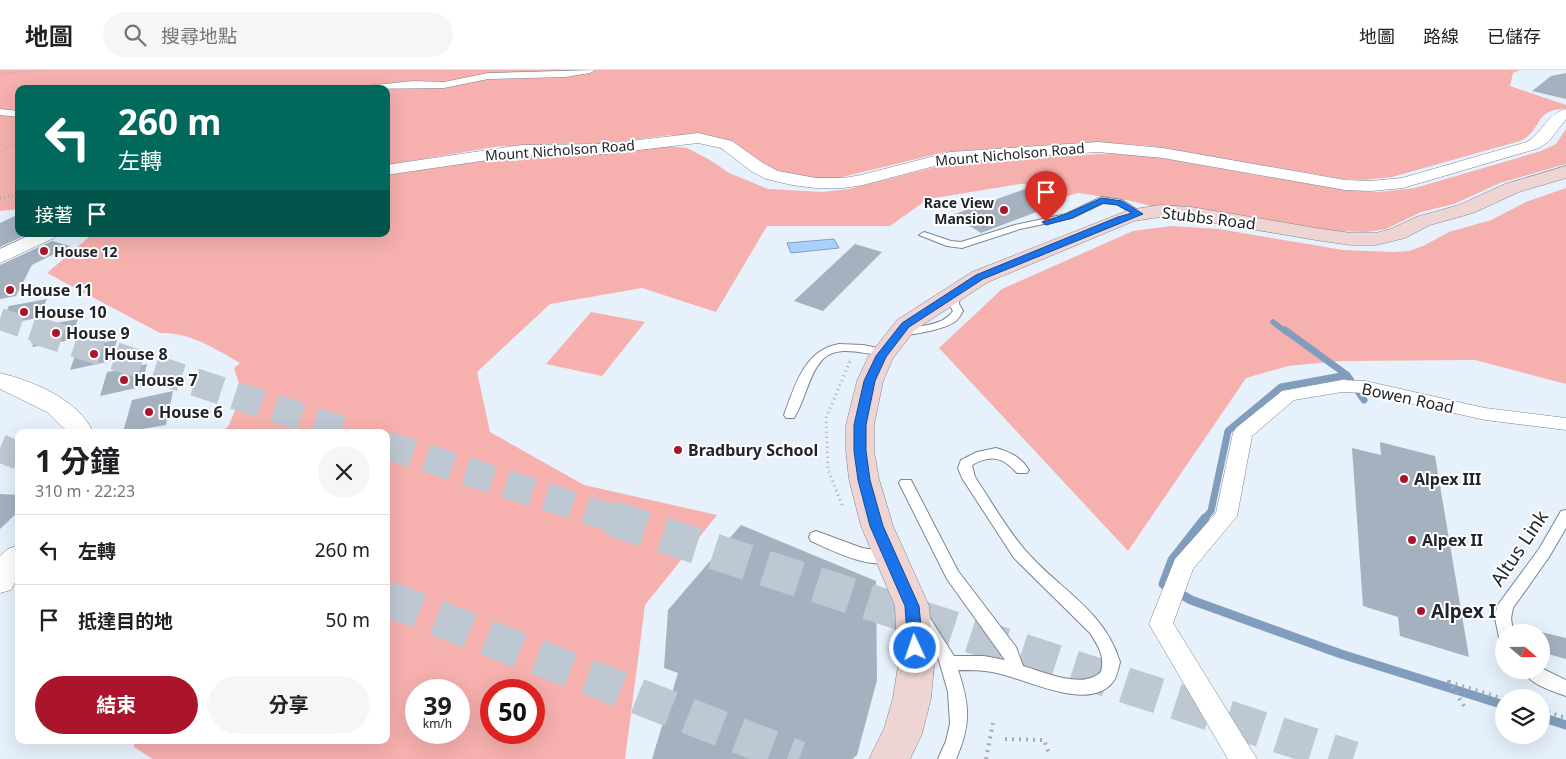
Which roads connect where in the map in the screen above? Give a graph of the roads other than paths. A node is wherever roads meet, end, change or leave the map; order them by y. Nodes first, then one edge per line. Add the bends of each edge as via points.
1 (590, 70) edge
2 (390, 86) edge
3 (0, 112) edge
4 (15, 114) edge
5 (1566, 114) edge
6 (390, 169) edge
7 (1566, 172) edge
8 (1139, 214) junction
9 (924, 235) dead end
10 (41, 237) edge
11 (0, 258) edge
12 (884, 352) junction
13 (0, 380) edge
14 (1365, 387) joint
15 (790, 415) dead end
16 (1566, 424) edge
17 (79, 429) edge
18 (1022, 470) dead end
19 (906, 483) dead end
20 (1566, 515) edge
21 (816, 537) dead end
22 (891, 558) junction
23 (15, 560) edge
24 (1183, 565) joint
25 (0, 580) edge
26 (912, 606) junction
27 (1504, 624) edge
28 (947, 663) junction
29 (1017, 671) junction
30 (1545, 679) edge
31 (1566, 688) edge
32 (889, 759) edge
33 (947, 759) edge
34 (1243, 759) edge

1 - 2 street via 570,74 488,76 444,85
3 - 4 street
5 - 6 street, Mount Nicholson Road via 1556,118 1546,137 1533,145 1403,183 1382,186 1345,185 1150,151 1098,147 950,157 857,181 816,183 772,174 757,168 726,144 698,138 605,149 522,150
7 - 8 main road, Stubbs Road via 1512,188 1466,210 1423,221 1398,234 1376,239 1322,235 1191,213 1160,211
8 - 9 lane via 1120,202 1102,200 1069,216 1018,227 962,245
8 - 12 main road, Stubbs Road via 980,277 906,325
10 - 11 street
12 - 15 lane via 862,347 827,351 816,360
12 - 22 main road, Stubbs Road via 864,399 860,451 864,480 877,526
13 - 17 street via 40,396 73,419
14 - 16 street, Bowen Road via 1485,414
14 - 24 street, Bowen Road via 1342,386 1288,395 1243,433 1226,516
18 - 29 lane via 1008,456 996,453 977,455 966,462 965,468 1020,556 1089,620 1107,644 1112,658 1111,671 1103,682 1088,687 1066,685
19 - 29 lane via 952,575 1010,652
20 - 27 lane, Altus Link via 1544,554 1505,606
21 - 22 lane via 863,556
22 - 26 main road, Stubbs Road
23 - 25 street via 4,570
24 - 34 street, Bowen Road via 1161,624
26 - 28 lane via 945,654
26 - 32 main road, Stubbs Road via 916,666 912,698 902,734
28 - 29 lane via 989,664
28 - 33 lane via 957,692 959,724
30 - 31 lane

